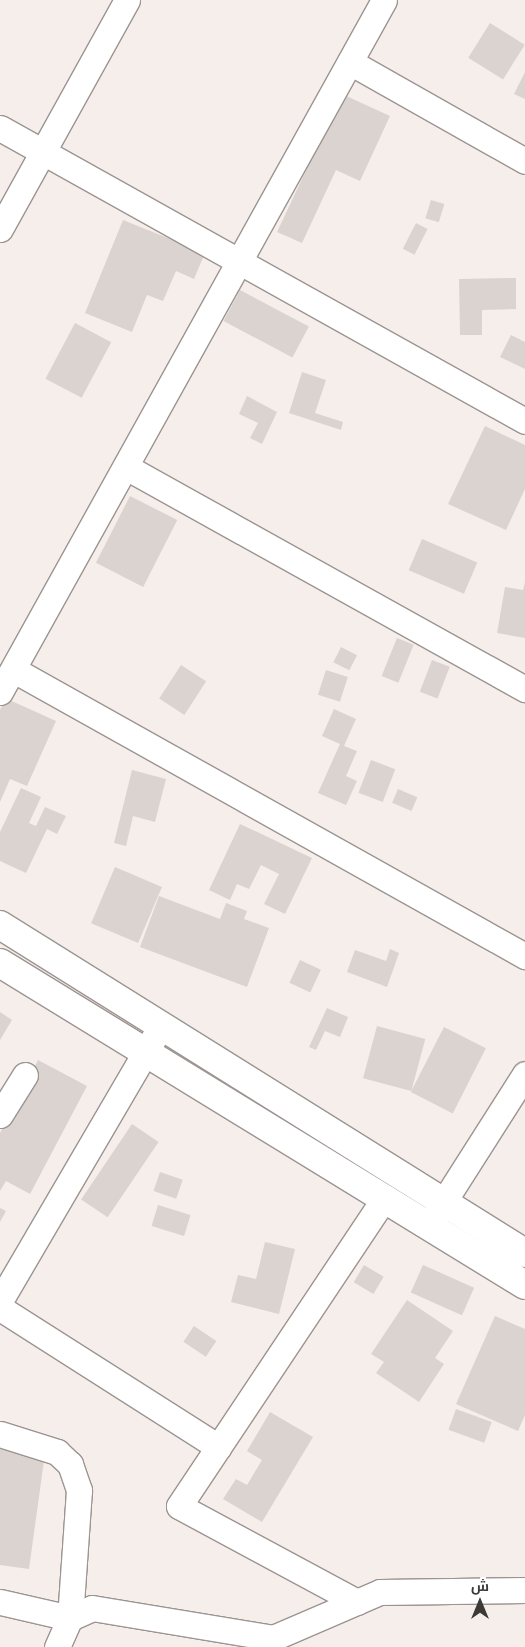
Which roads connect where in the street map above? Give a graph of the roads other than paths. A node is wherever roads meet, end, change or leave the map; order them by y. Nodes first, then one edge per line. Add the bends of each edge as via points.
1 (126, 0) edge
2 (376, 3) edge
3 (350, 62) junction
4 (0, 128) edge
5 (43, 152) junction
6 (525, 161) edge
7 (0, 229) edge
8 (240, 262) junction
9 (525, 421) edge
10 (126, 467) junction
11 (14, 670) junction
12 (525, 689) edge
13 (0, 692) edge
14 (0, 925) edge
15 (525, 956) edge
16 (0, 962) edge
17 (160, 1026) junction
18 (144, 1054) junction
19 (525, 1074) edge
20 (25, 1075) dead end
21 (0, 1115) edge
22 (385, 1197) junction
23 (437, 1213) junction
24 (525, 1253) edge
25 (525, 1285) edge
26 (0, 1300) edge
27 (0, 1308) edge
28 (0, 1434) edge
29 (218, 1447) junction
30 (525, 1590) edge
31 (0, 1602) edge
32 (357, 1602) junction
33 (70, 1618) junction
34 (314, 1622) junction
35 (194, 1636) edge
36 (57, 1647) edge
37 (313, 1647) edge

1 - 5 street
2 - 3 street
3 - 6 street
3 - 8 street
4 - 5 street
5 - 7 street
5 - 8 street
8 - 9 street
8 - 10 street
10 - 11 street
10 - 12 street
11 - 13 street
11 - 15 street
14 - 17 main road
16 - 18 main road
17 - 18 street
17 - 23 main road
18 - 22 main road
18 - 26 street
19 - 23 street
20 - 21 street
22 - 23 main road
22 - 29 street
23 - 24 main road
23 - 25 main road
27 - 29 street
28 - 33 street via 57,1452 77,1476
29 - 32 street via 179,1506
30 - 32 street via 380,1592
31 - 33 street
32 - 34 street
33 - 35 street via 92,1608
33 - 36 street
34 - 35 street via 273,1638
34 - 37 street

